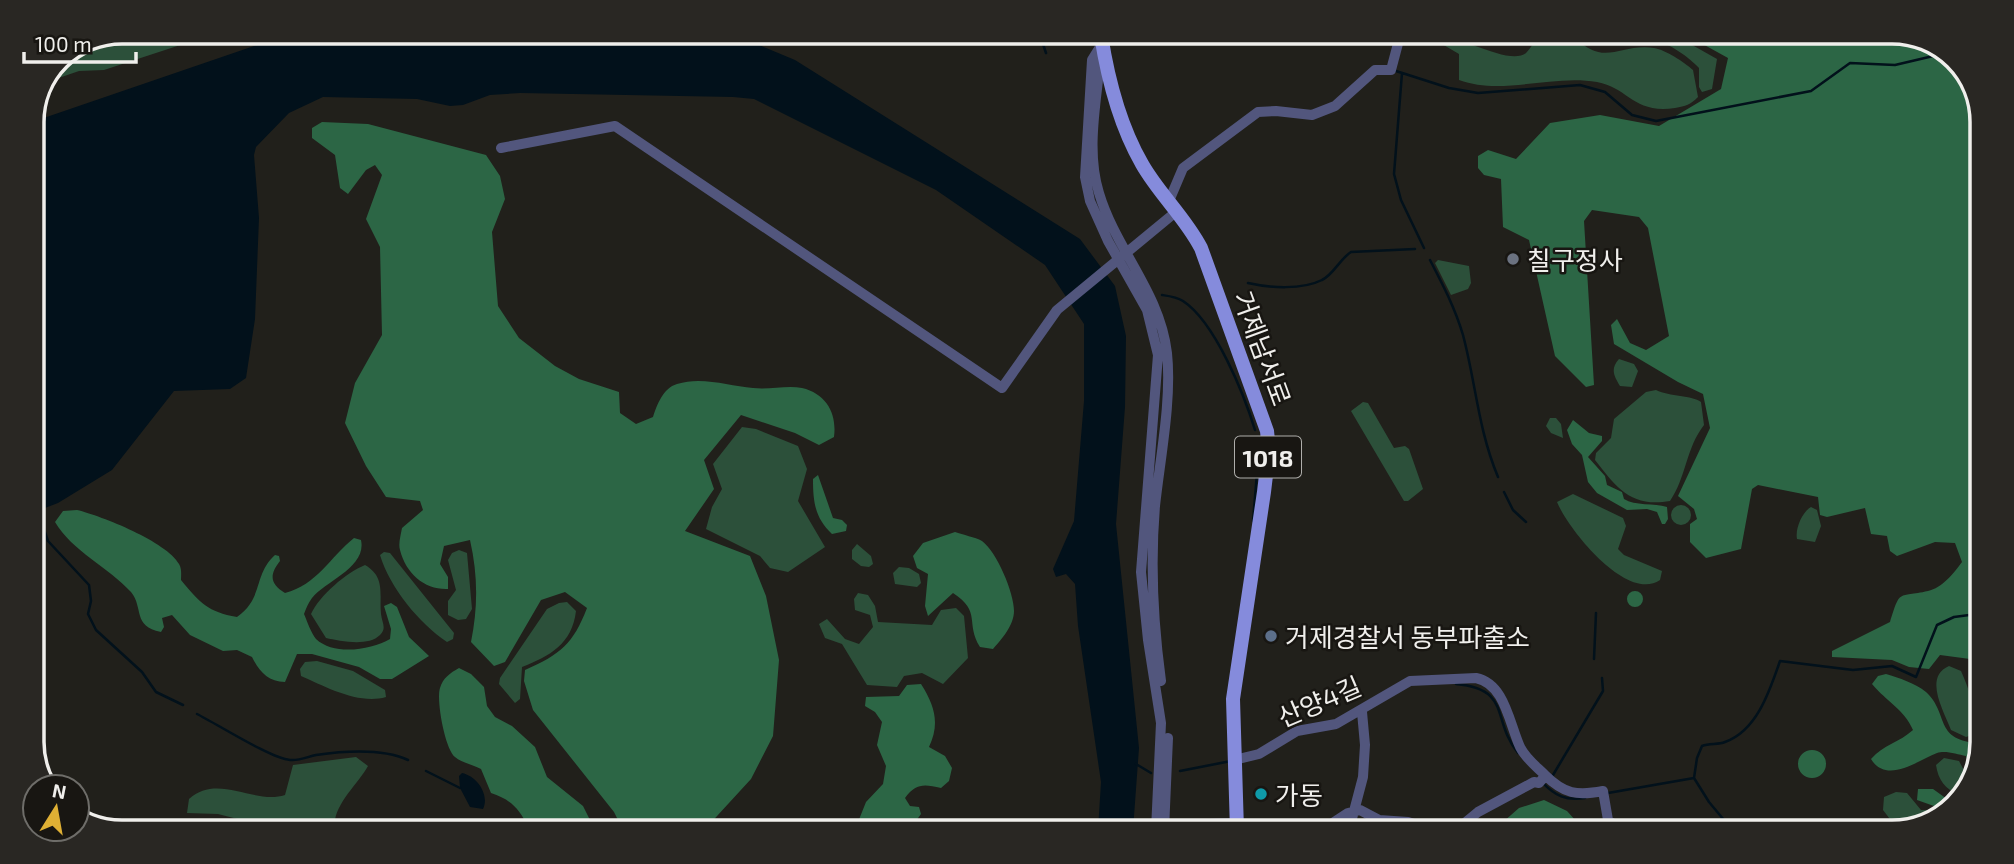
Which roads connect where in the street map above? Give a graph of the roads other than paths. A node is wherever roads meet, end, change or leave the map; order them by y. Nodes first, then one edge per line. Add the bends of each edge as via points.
1 (1398, 44) edge
2 (1099, 45) edge
3 (1097, 96) junction
4 (1113, 97) junction
5 (501, 149) dead end
6 (1173, 206) junction
7 (1119, 259) junction
8 (1362, 712) junction
9 (1234, 760) junction
10 (1542, 779) junction
11 (1353, 811) junction
12 (1156, 820) edge
13 (1164, 820) edge
14 (1237, 820) edge
15 (1338, 820) edge
16 (1351, 820) edge
17 (1390, 820) edge
18 (1468, 820) edge
19 (1608, 820) edge

1 - 6 street via 1391,69 1375,70 1335,106 1312,115 1258,112 1183,168
2 - 3 street
2 - 4 main road, 거제남서로
2 - 7 street via 1084,177 1090,201
3 - 4 main road via 1105,89
3 - 7 street via 1094,177
4 - 6 main road, 거제남서로 / 1018 via 1142,164
5 - 7 street via 615,126 1002,388 1057,310
6 - 7 street
6 - 9 main road, 거제남서로 / 1018 via 1201,248 1259,406 1269,450 1233,699
7 - 12 street via 1147,310 1158,355 1141,572 1161,723
7 - 13 street via 1157,308 1167,356 1151,575 1167,723
8 - 9 street, 산양4길 via 1336,724 1297,731 1259,754
8 - 10 street, 산양4길 via 1410,681 1486,680 1498,692 1527,759
8 - 11 street via 1363,777
9 - 14 main road, 거제남서로 / 1018
10 - 18 street
10 - 19 street, 산양4길 via 1568,794 1603,791
11 - 15 street
11 - 16 street
11 - 17 street

